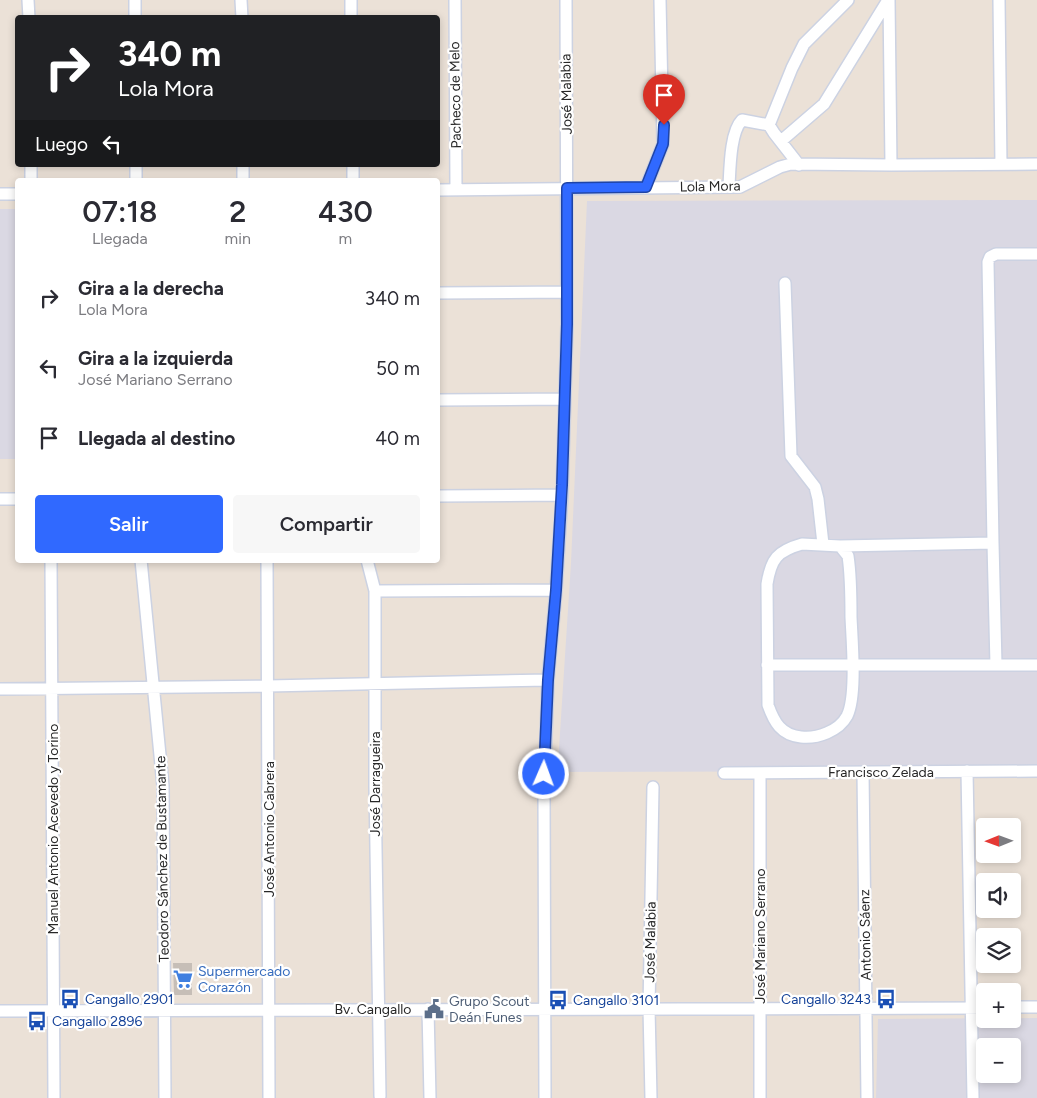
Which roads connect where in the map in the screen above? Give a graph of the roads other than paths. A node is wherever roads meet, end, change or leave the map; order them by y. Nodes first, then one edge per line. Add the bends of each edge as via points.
1 (28, 0) edge
2 (135, 0) edge
3 (242, 0) edge
4 (351, 0) edge
5 (455, 0) edge
6 (566, 0) edge
7 (660, 0) edge
8 (848, 0) edge
9 (889, 0) edge
10 (999, 0) edge
11 (29, 15) edge
12 (135, 15) edge
13 (242, 15) edge
14 (351, 15) edge
15 (770, 125) junction
16 (781, 142) junction
17 (799, 164) junction
18 (1001, 164) junction
19 (1037, 164) edge
20 (891, 165) junction
21 (729, 186) junction
22 (646, 187) junction
23 (567, 188) junction
24 (440, 190) edge
25 (456, 190) junction
26 (0, 194) edge
27 (15, 194) edge
28 (1037, 254) edge
29 (785, 283) dead end
30 (567, 292) junction
31 (440, 293) edge
32 (565, 399) junction
33 (440, 400) edge
34 (562, 495) junction
35 (440, 496) edge
36 (0, 499) edge
37 (15, 499) edge
38 (993, 543) junction
39 (823, 544) junction
40 (840, 546) junction
41 (51, 563) edge
42 (141, 563) edge
43 (268, 563) edge
44 (369, 563) edge
45 (556, 590) junction
46 (375, 591) junction
47 (767, 665) junction
48 (996, 665) junction
49 (1037, 665) edge
50 (853, 666) junction
51 (548, 680) junction
52 (375, 684) junction
53 (268, 686) junction
54 (153, 687) junction
55 (52, 688) junction
56 (0, 689) edge
57 (863, 772) junction
58 (967, 772) junction
59 (1037, 772) edge
60 (724, 773) dead end
61 (760, 773) junction
62 (652, 787) dead end
63 (1021, 1007) edge
64 (1037, 1007) edge
65 (544, 1008) junction
66 (649, 1008) junction
67 (866, 1008) junction
68 (972, 1008) junction
69 (976, 1008) edge
70 (428, 1009) junction
71 (760, 1009) junction
72 (165, 1010) junction
73 (269, 1010) junction
74 (378, 1010) junction
75 (0, 1011) edge
76 (54, 1011) junction
77 (380, 1096) dead end
78 (54, 1098) edge
79 (165, 1098) edge
80 (269, 1098) edge
81 (430, 1098) edge
82 (545, 1098) edge
83 (651, 1098) edge
84 (760, 1098) edge
85 (867, 1098) edge
86 (973, 1098) edge

1 - 11 street
2 - 12 street
3 - 13 street
4 - 14 street
5 - 25 street, Pacheco de Melo
6 - 23 street, José Malabia
7 - 22 street via 663,144
8 - 15 street via 804,44
9 - 16 street via 824,104
9 - 20 street
10 - 18 street
15 - 16 street
15 - 21 street via 742,120 737,125
16 - 17 street
17 - 20 street, Lola Mora
17 - 21 street, Lola Mora via 780,167 740,187
18 - 19 street, Lola Mora
18 - 20 street, Lola Mora
21 - 22 street, Lola Mora
22 - 23 street, Lola Mora
23 - 25 street, Lola Mora
23 - 30 street, José Malabia
24 - 25 street, Lola Mora
26 - 27 street
28 - 38 street via 996,254 988,262
29 - 39 street via 791,456 815,487
30 - 31 street
30 - 32 street, José Malabia
32 - 33 street
32 - 34 street, José Malabia
34 - 35 street
34 - 45 street, José Malabia
36 - 37 street
38 - 40 street
38 - 48 street
39 - 40 street
39 - 47 street via 802,544 784,550 770,565 766,584
40 - 50 street via 850,565
41 - 55 street, Manuel Antonio Acevedo y Torino
42 - 54 street, Teodoro Sánchez de Bustamante
43 - 53 street, José Antonio Cabrera
44 - 46 street, José Darragueira
45 - 46 street
45 - 51 street, José Malabia
46 - 52 street, José Darragueira
47 - 50 street
47 - 50 street via 768,705 772,718 790,735 804,737 821,735 846,718 851,706
48 - 49 street
48 - 50 street
51 - 52 street
51 - 65 street, José Malabia via 544,793
52 - 53 street
52 - 74 street, José Darragueira
53 - 54 street
53 - 73 street, José Antonio Cabrera
54 - 55 street
54 - 72 street, Teodoro Sánchez de Bustamante via 163,786
55 - 56 street
55 - 76 street, Manuel Antonio Acevedo y Torino
57 - 58 street, Francisco Zelada
57 - 61 street, Francisco Zelada
57 - 67 street, Antonio Sáenz
58 - 59 street, Francisco Zelada
58 - 68 street
60 - 61 street, Francisco Zelada
61 - 71 street, José Mariano Serrano
62 - 66 street, José Malabia
63 - 64 street
65 - 66 street, Bv. Cangallo
65 - 70 street, Bv. Cangallo
65 - 82 street, José Malabia
66 - 71 street, Bv. Cangallo
66 - 83 street, José Malabia
67 - 68 street, Bv. Cangallo
67 - 71 street, Bv. Cangallo
67 - 85 street, Antonio Sáenz
68 - 69 street, Bv. Cangallo
68 - 86 street
70 - 74 street, Bv. Cangallo
70 - 81 street
71 - 84 street, José Mariano Serrano
72 - 73 street, Bv. Cangallo
72 - 76 street, Bv. Cangallo
72 - 79 street, Teodoro Sánchez de Bustamante
73 - 74 street, Bv. Cangallo
73 - 80 street, José Antonio Cabrera
74 - 77 street, José Darragueira
75 - 76 street, Bv. Cangallo
76 - 78 street, Manuel Antonio Acevedo y Torino

